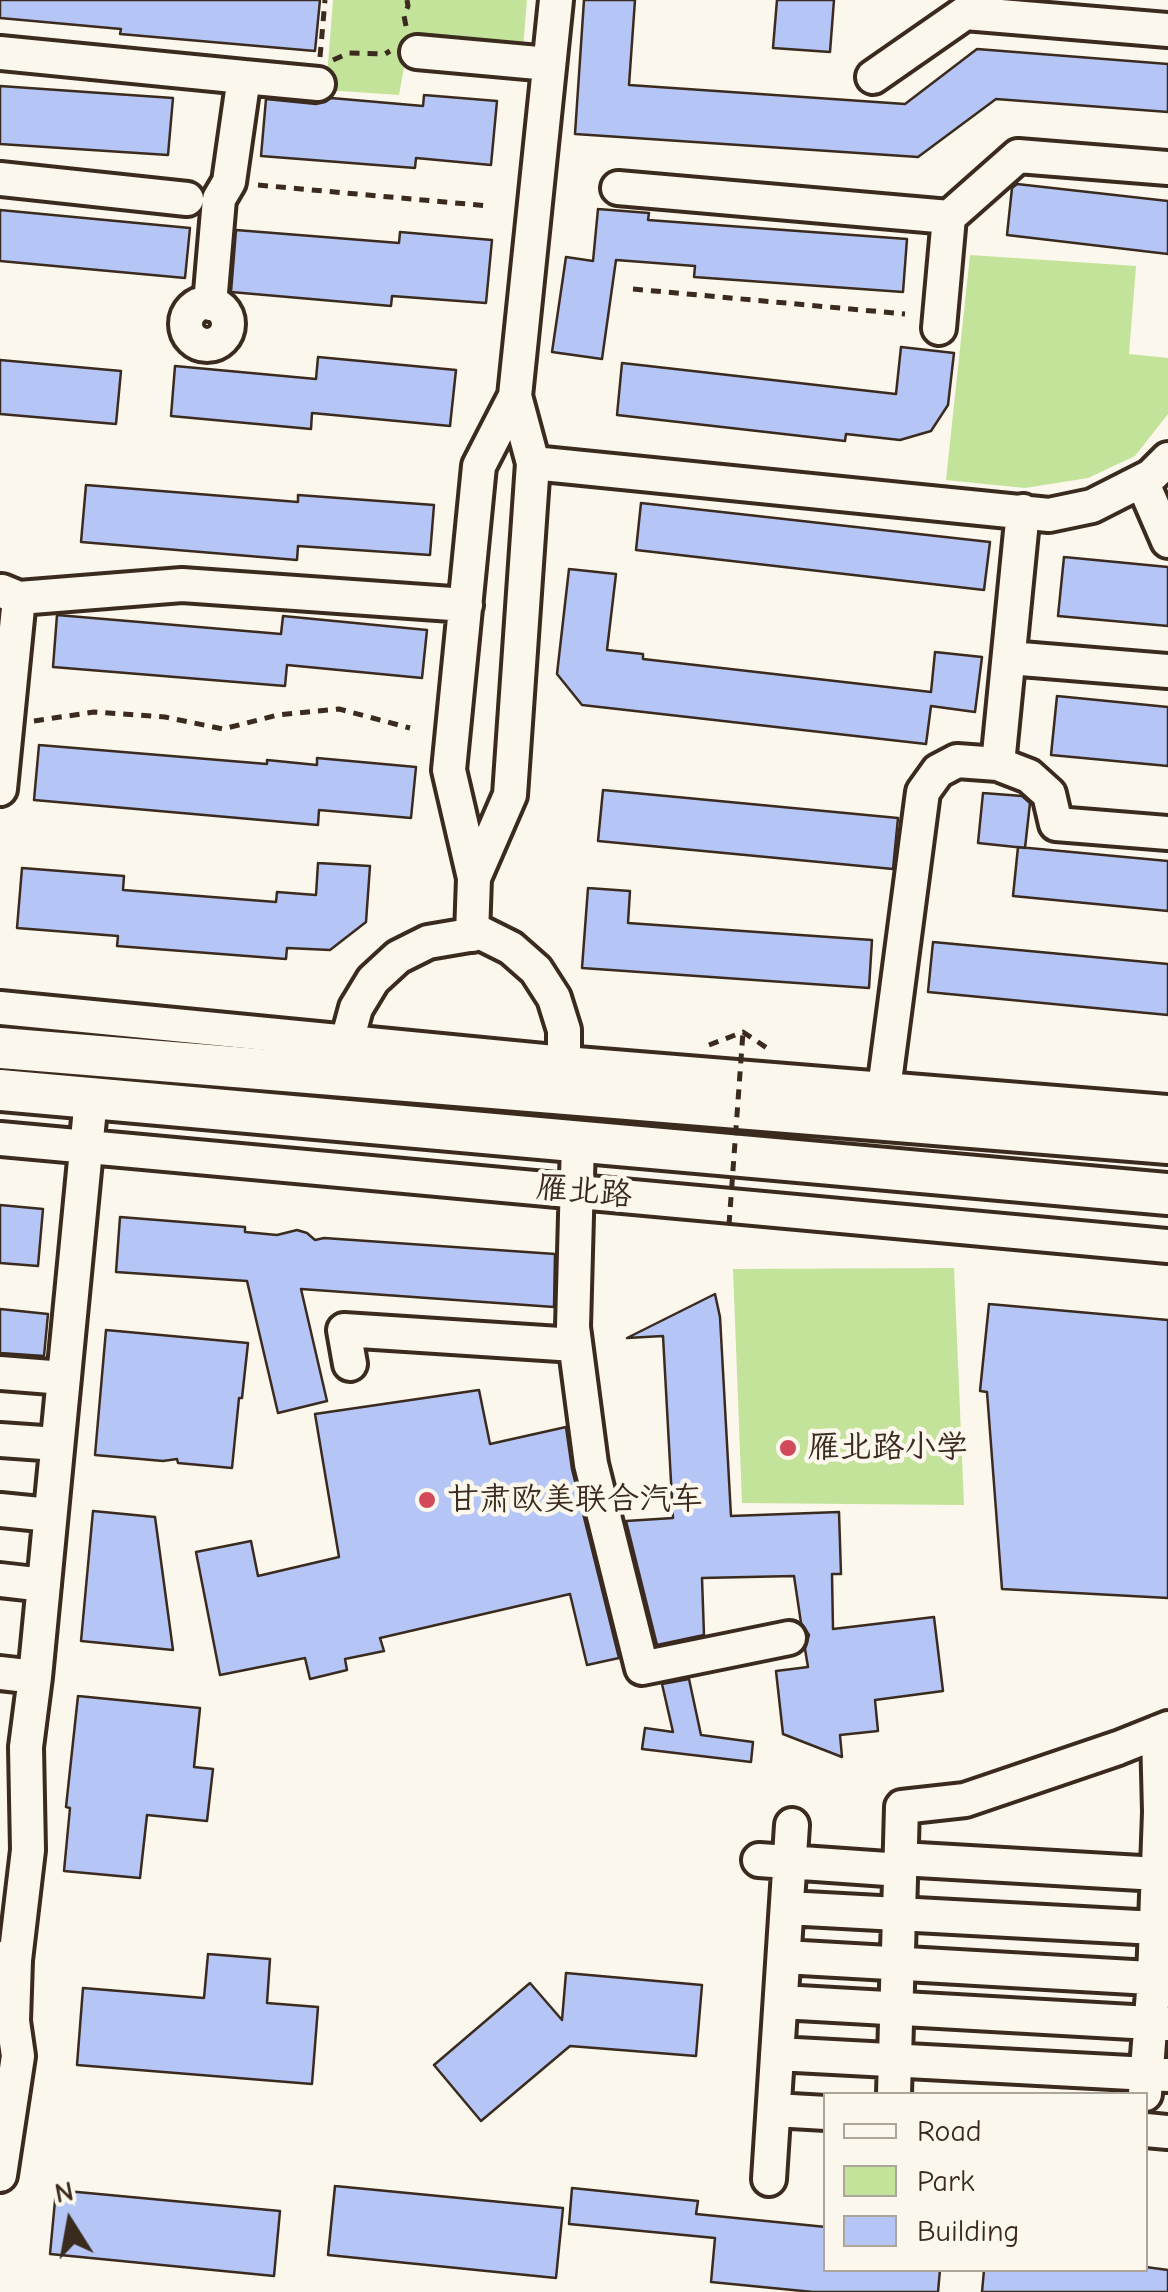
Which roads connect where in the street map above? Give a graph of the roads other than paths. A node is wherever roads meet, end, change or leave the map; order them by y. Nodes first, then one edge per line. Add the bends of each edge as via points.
1 (556, 0) edge
2 (1168, 30) edge
3 (407, 42) road end
4 (0, 53) edge
5 (549, 64) junction
6 (244, 77) junction
7 (873, 77) dead end
8 (318, 84) dead end
9 (1168, 168) edge
10 (0, 179) edge
11 (618, 188) dead end
12 (187, 199) dead end
13 (949, 217) junction
14 (210, 304) dead end
15 (939, 328) dead end
16 (515, 396) junction
17 (1168, 460) edge
18 (533, 464) junction
19 (1142, 480) junction
20 (1024, 511) junction
21 (1168, 540) edge
22 (10, 595) edge
23 (466, 605) junction
24 (1008, 658) junction
25 (1168, 671) edge
26 (998, 764) junction
27 (0, 789) edge
28 (1168, 833) edge
29 (474, 878) junction
30 (472, 935) junction
31 (0, 1008) edge
32 (347, 1041) junction
33 (0, 1048) edge
34 (564, 1063) junction
35 (884, 1089) junction
36 (0, 1090) edge
37 (92, 1098) junction
38 (1168, 1112) edge
39 (0, 1139) edge
40 (578, 1141) junction
41 (1168, 1143) edge
42 (87, 1146) junction
43 (576, 1192) junction
44 (1168, 1194) edge
45 (1168, 1246) edge
46 (575, 1344) junction
47 (350, 1364) dead end
48 (0, 1373) edge
49 (64, 1378) junction
50 (0, 1440) edge
51 (58, 1444) junction
52 (0, 1510) edge
53 (50, 1515) junction
54 (0, 1580) edge
55 (44, 1584) junction
56 (790, 1638) dead end
57 (0, 1673) edge
58 (35, 1677) junction
59 (1163, 1730) edge
60 (13, 1746) edge
61 (14, 1810) edge
62 (1164, 1812) edge
63 (792, 1825) dead end
64 (774, 1861) junction
65 (18, 1865) edge
66 (901, 1865) junction
67 (1162, 1868) edge
68 (787, 1908) junction
69 (899, 1913) junction
70 (1160, 1922) edge
71 (784, 1958) junction
72 (7, 1959) edge
73 (898, 1963) junction
74 (1161, 1979) edge
75 (781, 2002) junction
76 (896, 2009) junction
77 (7, 2020) edge
78 (1159, 2023) edge
79 (777, 2054) junction
80 (894, 2078) edge
81 (1154, 2082) edge
82 (5, 2104) edge
83 (774, 2110) junction
84 (823, 2113) edge
85 (0, 2176) edge
86 (769, 2179) dead end

1 - 5 street
2 - 7 street via 964,13
3 - 5 street
4 - 6 street
5 - 16 street
6 - 8 street
6 - 14 street via 229,182 219,199
9 - 13 street via 1018,156
10 - 12 street
11 - 13 street
13 - 15 street
16 - 18 street
16 - 23 street via 479,466
17 - 19 street
18 - 20 street
18 - 29 street via 510,795
19 - 20 street via 1092,506 1049,515
19 - 21 street
20 - 24 street
22 - 23 street via 182,585
22 - 27 street
23 - 29 street via 449,770
24 - 25 street
24 - 26 street
26 - 28 street via 1029,776 1049,794 1056,824
26 - 35 street via 956,761 938,771 924,792
29 - 30 street
30 - 32 street via 428,942 398,957 373,980
30 - 34 street via 511,948 536,970 564,1030
31 - 32 street
32 - 34 street
33 - 41 main road
34 - 35 street
35 - 38 street
36 - 37 main road, 雁北路
37 - 40 main road, 雁北路
37 - 42 street
39 - 42 street, 雁北路
40 - 43 street
40 - 44 main road, 雁北路
42 - 43 street, 雁北路
42 - 49 street
43 - 45 street, 雁北路
43 - 46 street
46 - 47 street via 344,1330
46 - 56 street via 592,1464 642,1668
48 - 49 street
49 - 51 street
50 - 51 street
51 - 53 street
52 - 53 street
53 - 55 street
54 - 55 street
55 - 58 street
57 - 58 street
58 - 60 street
59 - 62 street
59 - 66 street via 965,1800 902,1806
60 - 61 street
61 - 65 street
62 - 67 street
63 - 64 street
64 - 66 street
64 - 68 street
65 - 72 street
66 - 67 street
66 - 69 street
67 - 70 street
68 - 69 street
68 - 71 street
69 - 70 street
69 - 73 street
70 - 74 street
71 - 73 street
71 - 75 street
72 - 77 street
73 - 74 street
73 - 76 street
74 - 78 street
75 - 76 street
75 - 79 street
76 - 78 street
76 - 80 street
77 - 82 street via 18,2056
78 - 81 street
79 - 80 street
79 - 83 street
80 - 81 street
82 - 85 street
83 - 84 street
83 - 86 street

